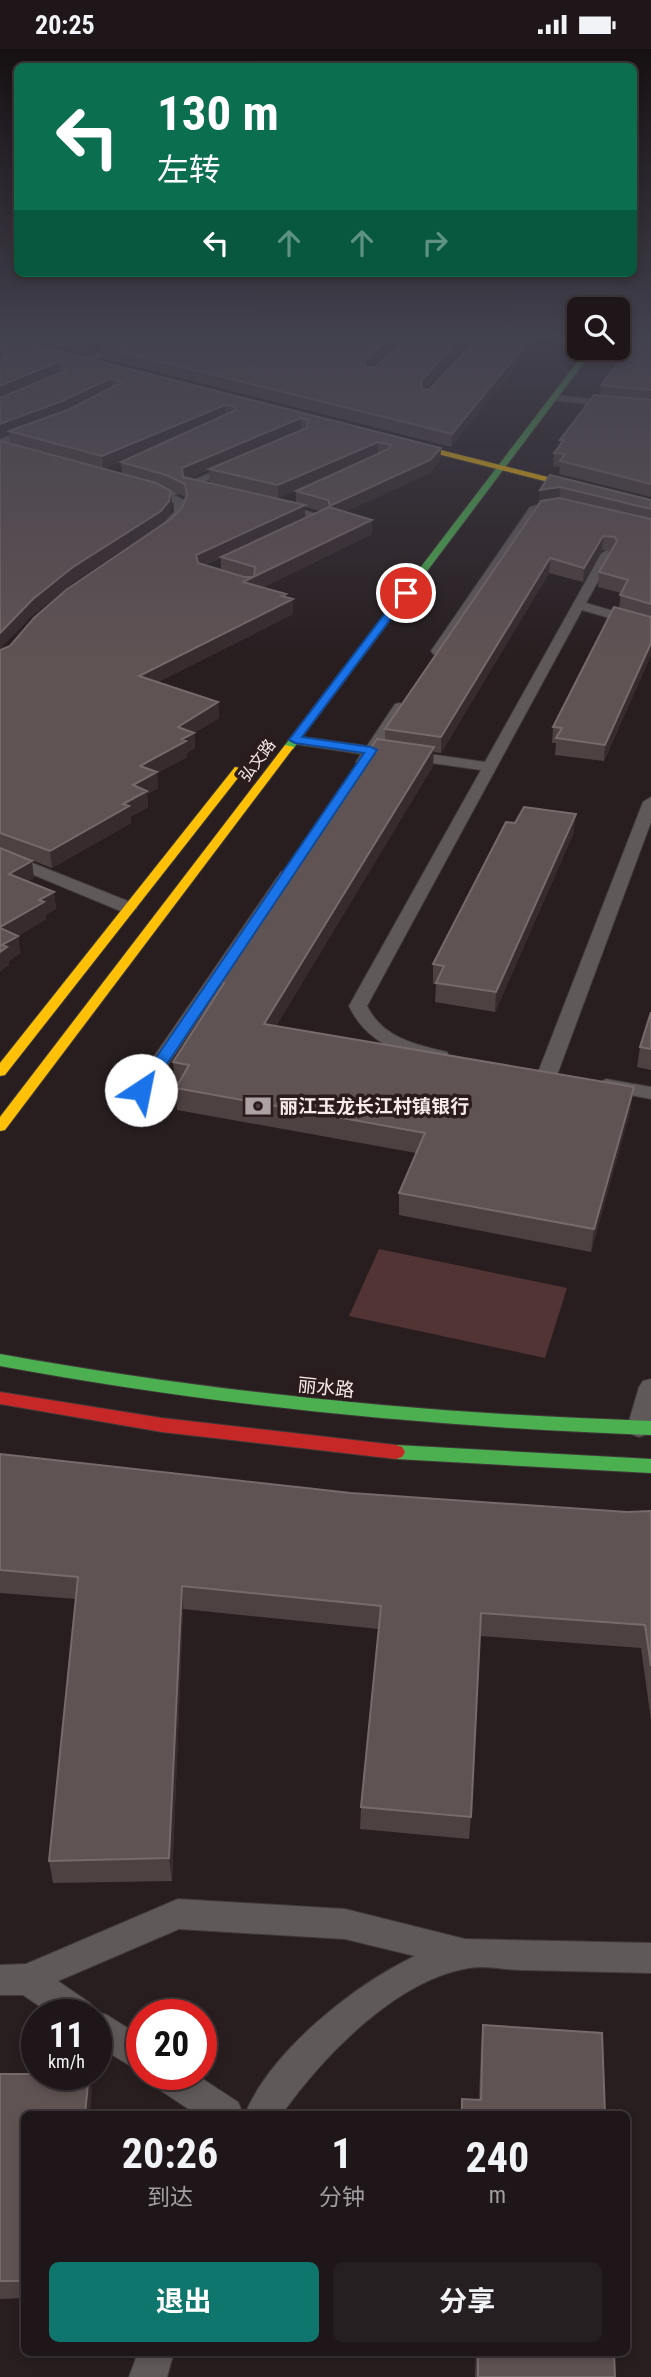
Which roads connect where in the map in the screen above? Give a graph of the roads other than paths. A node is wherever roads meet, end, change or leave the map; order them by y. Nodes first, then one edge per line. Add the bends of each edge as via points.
1 (405, 444) edge
2 (516, 444) edge
3 (253, 458) edge
4 (501, 468) junction
5 (191, 484) junction
6 (139, 486) edge
7 (216, 490) edge
8 (166, 494) junction
9 (302, 495) edge
10 (651, 506) edge
11 (576, 510) edge
12 (299, 529) edge
13 (156, 535) edge
14 (607, 554) edge
15 (579, 605) junction
16 (651, 626) edge
17 (433, 659) edge
18 (410, 693) edge
19 (295, 740) junction
20 (371, 750) junction
21 (250, 756) dead end
22 (489, 767) junction
23 (356, 773) edge
24 (651, 802) edge
25 (0, 855) edge
26 (295, 864) edge
27 (129, 908) junction
28 (457, 1059) edge
29 (0, 1072) edge
30 (547, 1075) edge
31 (586, 1081) edge
32 (141, 1090) dead end
33 (651, 1093) edge
34 (0, 1127) edge
35 (0, 1360) edge
36 (651, 1387) edge
37 (0, 1398) edge
38 (645, 1428) edge
39 (651, 1466) edge
40 (465, 1954) junction
41 (651, 1958) edge
42 (14, 1980) edge
43 (50, 1999) edge
44 (190, 2090) edge
45 (222, 2111) edge
46 (264, 2111) edge
47 (155, 2356) edge
48 (148, 2377) edge

1 - 4 street
2 - 4 street, 弘文路
3 - 5 lane
4 - 10 street
4 - 19 street, 弘文路
5 - 7 lane
5 - 8 lane
6 - 8 lane
8 - 13 lane via 180,501 180,513
9 - 12 lane via 273,504 323,518
11 - 17 lane via 534,509
14 - 15 lane
15 - 16 lane
15 - 22 lane
18 - 20 lane
19 - 20 lane
19 - 34 street, 弘文路
20 - 22 lane
20 - 23 lane
21 - 27 street, 弘文路
22 - 28 lane via 358,1006 368,1024 389,1040 418,1052
24 - 30 lane
25 - 27 lane
26 - 32 lane
27 - 29 street, 弘文路
31 - 33 lane
35 - 38 street, 丽水路 via 182,1392 307,1407
36 - 38 lane
37 - 39 street via 170,1428 299,1444 463,1458
40 - 41 lane
40 - 42 lane via 345,1924 178,1914
40 - 46 lane via 416,1973 370,2000 327,2035 285,2079
42 - 43 lane
44 - 45 lane
47 - 48 lane

